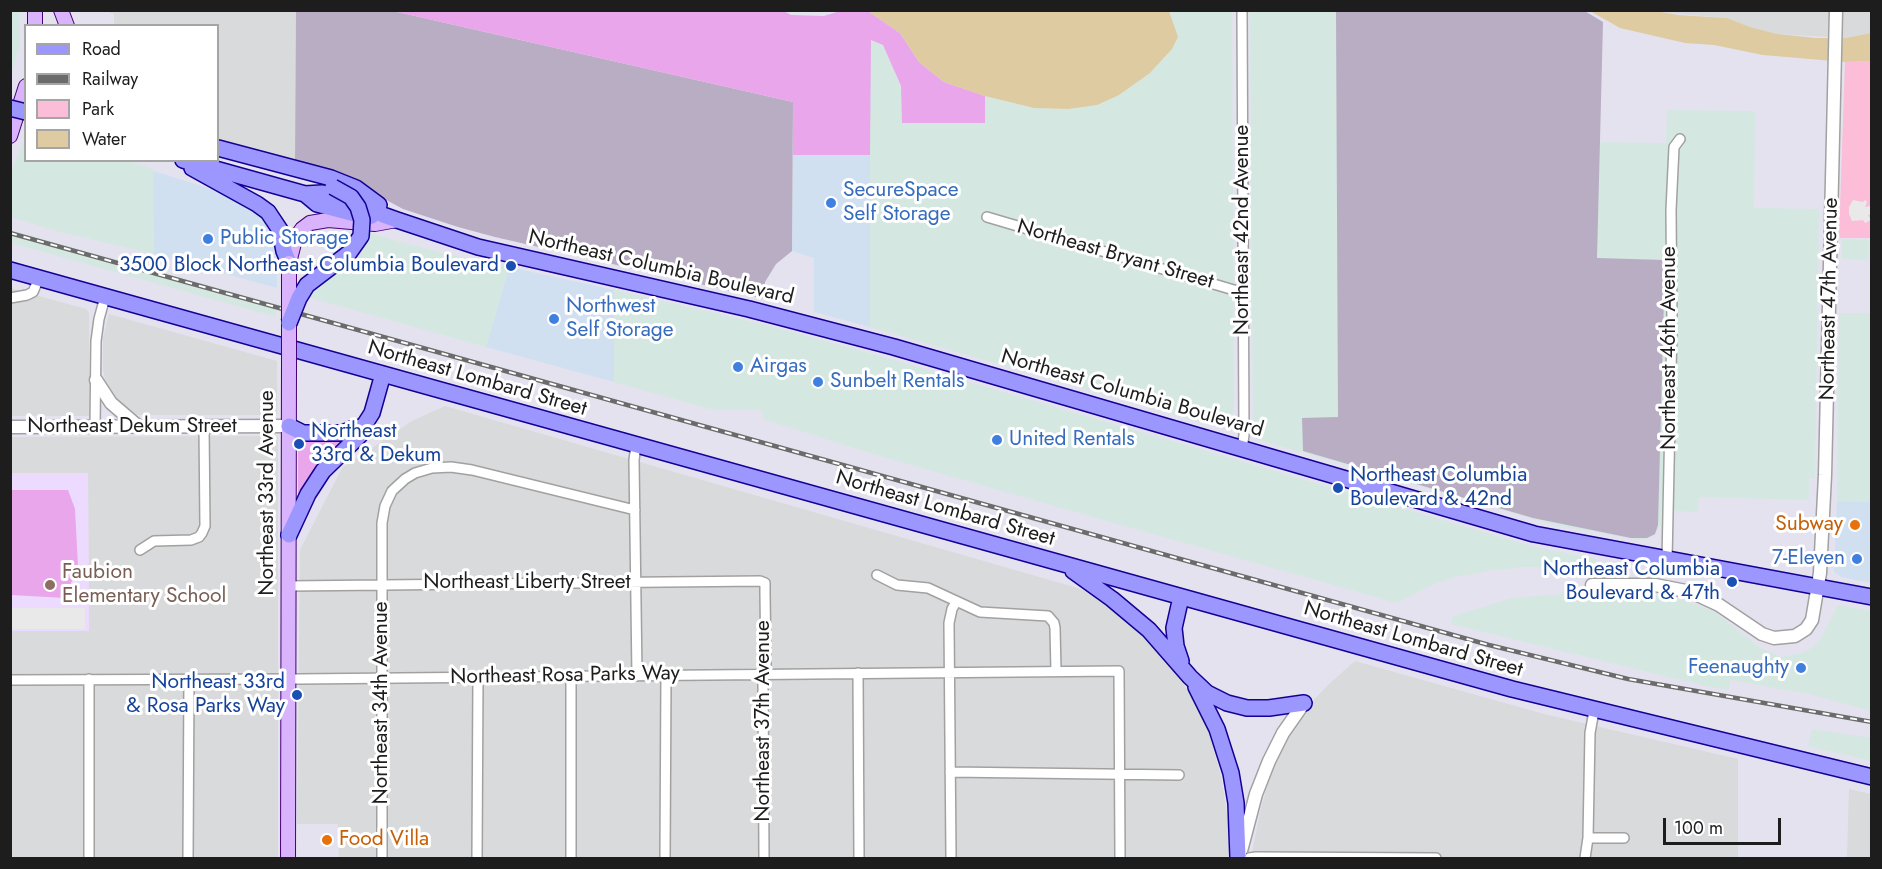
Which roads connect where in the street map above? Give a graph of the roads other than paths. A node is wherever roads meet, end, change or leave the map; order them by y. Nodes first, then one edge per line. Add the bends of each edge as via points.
1 (61, 10) edge
2 (1242, 10) edge
3 (1836, 10) edge
4 (67, 24) edge
5 (24, 92) edge
6 (10, 136) edge
7 (1680, 139) dead end
8 (219, 148) edge
9 (219, 156) edge
10 (183, 162) edge
11 (190, 162) edge
12 (987, 216) dead end
13 (390, 218) junction
14 (289, 263) junction
15 (10, 270) edge
16 (39, 278) junction
17 (1244, 293) junction
18 (105, 297) junction
19 (10, 298) edge
20 (289, 323) junction
21 (383, 374) junction
22 (96, 380) junction
23 (204, 426) junction
24 (289, 426) junction
25 (10, 427) edge
26 (95, 427) junction
27 (139, 427) junction
28 (363, 427) junction
29 (636, 445) junction
30 (1242, 449) junction
31 (635, 510) junction
32 (289, 535) junction
33 (140, 550) dead end
34 (1667, 560) junction
35 (1065, 565) junction
36 (877, 575) dead end
37 (636, 582) junction
38 (382, 584) junction
39 (765, 584) joint
40 (1592, 585) dead end
41 (289, 586) junction
42 (1818, 588) junction
43 (1181, 597) junction
44 (1872, 597) edge
45 (956, 602) junction
46 (1056, 671) junction
47 (950, 672) junction
48 (858, 673) junction
49 (764, 674) junction
50 (666, 675) junction
51 (571, 676) junction
52 (637, 676) junction
53 (478, 677) junction
54 (1190, 677) junction
55 (382, 678) junction
56 (89, 679) junction
57 (189, 679) junction
58 (288, 679) junction
59 (10, 680) edge
60 (1304, 703) joint
61 (1594, 711) junction
62 (950, 772) junction
63 (1119, 774) junction
64 (1179, 775) dead end
65 (1872, 777) edge
66 (1588, 838) junction
67 (1624, 838) dead end
68 (88, 858) edge
69 (188, 858) edge
70 (288, 858) edge
71 (382, 858) edge
72 (477, 858) edge
73 (571, 858) edge
74 (665, 858) edge
75 (764, 858) edge
76 (859, 858) edge
77 (951, 858) edge
78 (1120, 858) edge
79 (1239, 858) edge
80 (1249, 858) edge
81 (1436, 858) edge
82 (1585, 858) edge

1 - 4 main road
2 - 17 street, Northeast 42nd Avenue
3 - 42 street, Northeast 47th Avenue via 1825,475
5 - 6 main road
7 - 34 street, Northeast 46th Avenue via 1674,147 1671,210
8 - 13 main road via 342,182 373,200
9 - 20 main road, bridge via 333,187 345,192 358,207 363,226 358,242 307,285
10 - 14 main road via 268,212 280,230
11 - 13 main road, Northeast Columbia Boulevard via 305,194 317,204 366,217
12 - 17 street, Northeast Bryant Street
13 - 14 main road, Northeast 33rd Avenue via 366,224 320,220 308,224 298,234
13 - 30 main road, Northeast Columbia Boulevard via 478,247 833,330
14 - 20 main road, Northeast 33rd Avenue, bridge
15 - 16 main road, Northeast Lombard Street
16 - 18 main road, Northeast Lombard Street
16 - 19 street via 33,292
17 - 30 street, Northeast 42nd Avenue
18 - 21 main road, Northeast Lombard Street
18 - 22 street via 97,330
20 - 24 main road, Northeast 33rd Avenue, bridge
21 - 28 main road via 372,413
21 - 29 main road, Northeast Lombard Street
22 - 26 street
22 - 27 street via 111,403
23 - 24 street, Northeast Dekum Street
23 - 27 street, Northeast Dekum Street
23 - 33 street via 205,526 199,537 191,540 154,541
24 - 28 main road via 303,433 343,433
24 - 32 main road, Northeast 33rd Avenue
25 - 26 street, Northeast Dekum Street
26 - 27 street, Northeast Dekum Street
28 - 32 main road via 316,481
29 - 31 street
29 - 35 main road, Northeast Lombard Street
30 - 34 main road, Northeast Columbia Boulevard via 1537,535
31 - 37 street
31 - 38 street, Northeast 34th Avenue via 472,470 424,470 405,478 392,491 385,506
32 - 41 main road, Northeast 33rd Avenue
34 - 42 main road, Northeast Columbia Boulevard
35 - 43 main road, Northeast Lombard Street
35 - 54 main road via 1149,630
36 - 45 street via 897,585 928,588
37 - 38 street, Northeast Liberty Street
37 - 39 street, Northeast Liberty Street via 760,580
37 - 52 street
38 - 41 street, Northeast Liberty Street
38 - 55 street, Northeast 34th Avenue
39 - 49 street, Northeast 37th Avenue
40 - 42 street via 1655,585 1691,592 1731,612 1761,634 1778,639 1795,636 1809,625
41 - 58 main road, Northeast 33rd Avenue
42 - 44 main road, Northeast Columbia Boulevard
43 - 54 main road via 1174,640
43 - 61 main road, Northeast Lombard Street
45 - 46 street via 989,613 1048,616 1055,628
45 - 47 street via 949,623
46 - 47 street, Northeast Rosa Parks Way
46 - 63 street, Northeast Rosa Parks Way via 1119,670
47 - 48 street, Northeast Rosa Parks Way
47 - 62 street
48 - 49 street, Northeast Rosa Parks Way
48 - 76 street
49 - 50 street, Northeast Rosa Parks Way
49 - 75 street, Northeast 37th Avenue
50 - 52 street, Northeast Rosa Parks Way
50 - 74 street
51 - 52 street, Northeast Rosa Parks Way
51 - 53 street, Northeast Rosa Parks Way
51 - 73 street
53 - 55 street, Northeast Rosa Parks Way
53 - 72 street
54 - 60 main road via 1207,693 1236,706 1269,708
54 - 79 main road via 1211,715 1227,758 1236,803
55 - 58 street, Northeast Rosa Parks Way
55 - 71 street, Northeast 34th Avenue
56 - 57 street, Northeast Rosa Parks Way
56 - 59 street, Northeast Rosa Parks Way
56 - 68 street
57 - 58 street, Northeast Rosa Parks Way
57 - 69 street
58 - 70 main road, Northeast 33rd Avenue
60 - 79 street via 1264,772
61 - 65 main road, Northeast Lombard Street
61 - 66 street
62 - 63 street
62 - 77 street
63 - 64 street
63 - 78 street
66 - 67 street
66 - 82 street
80 - 81 street

